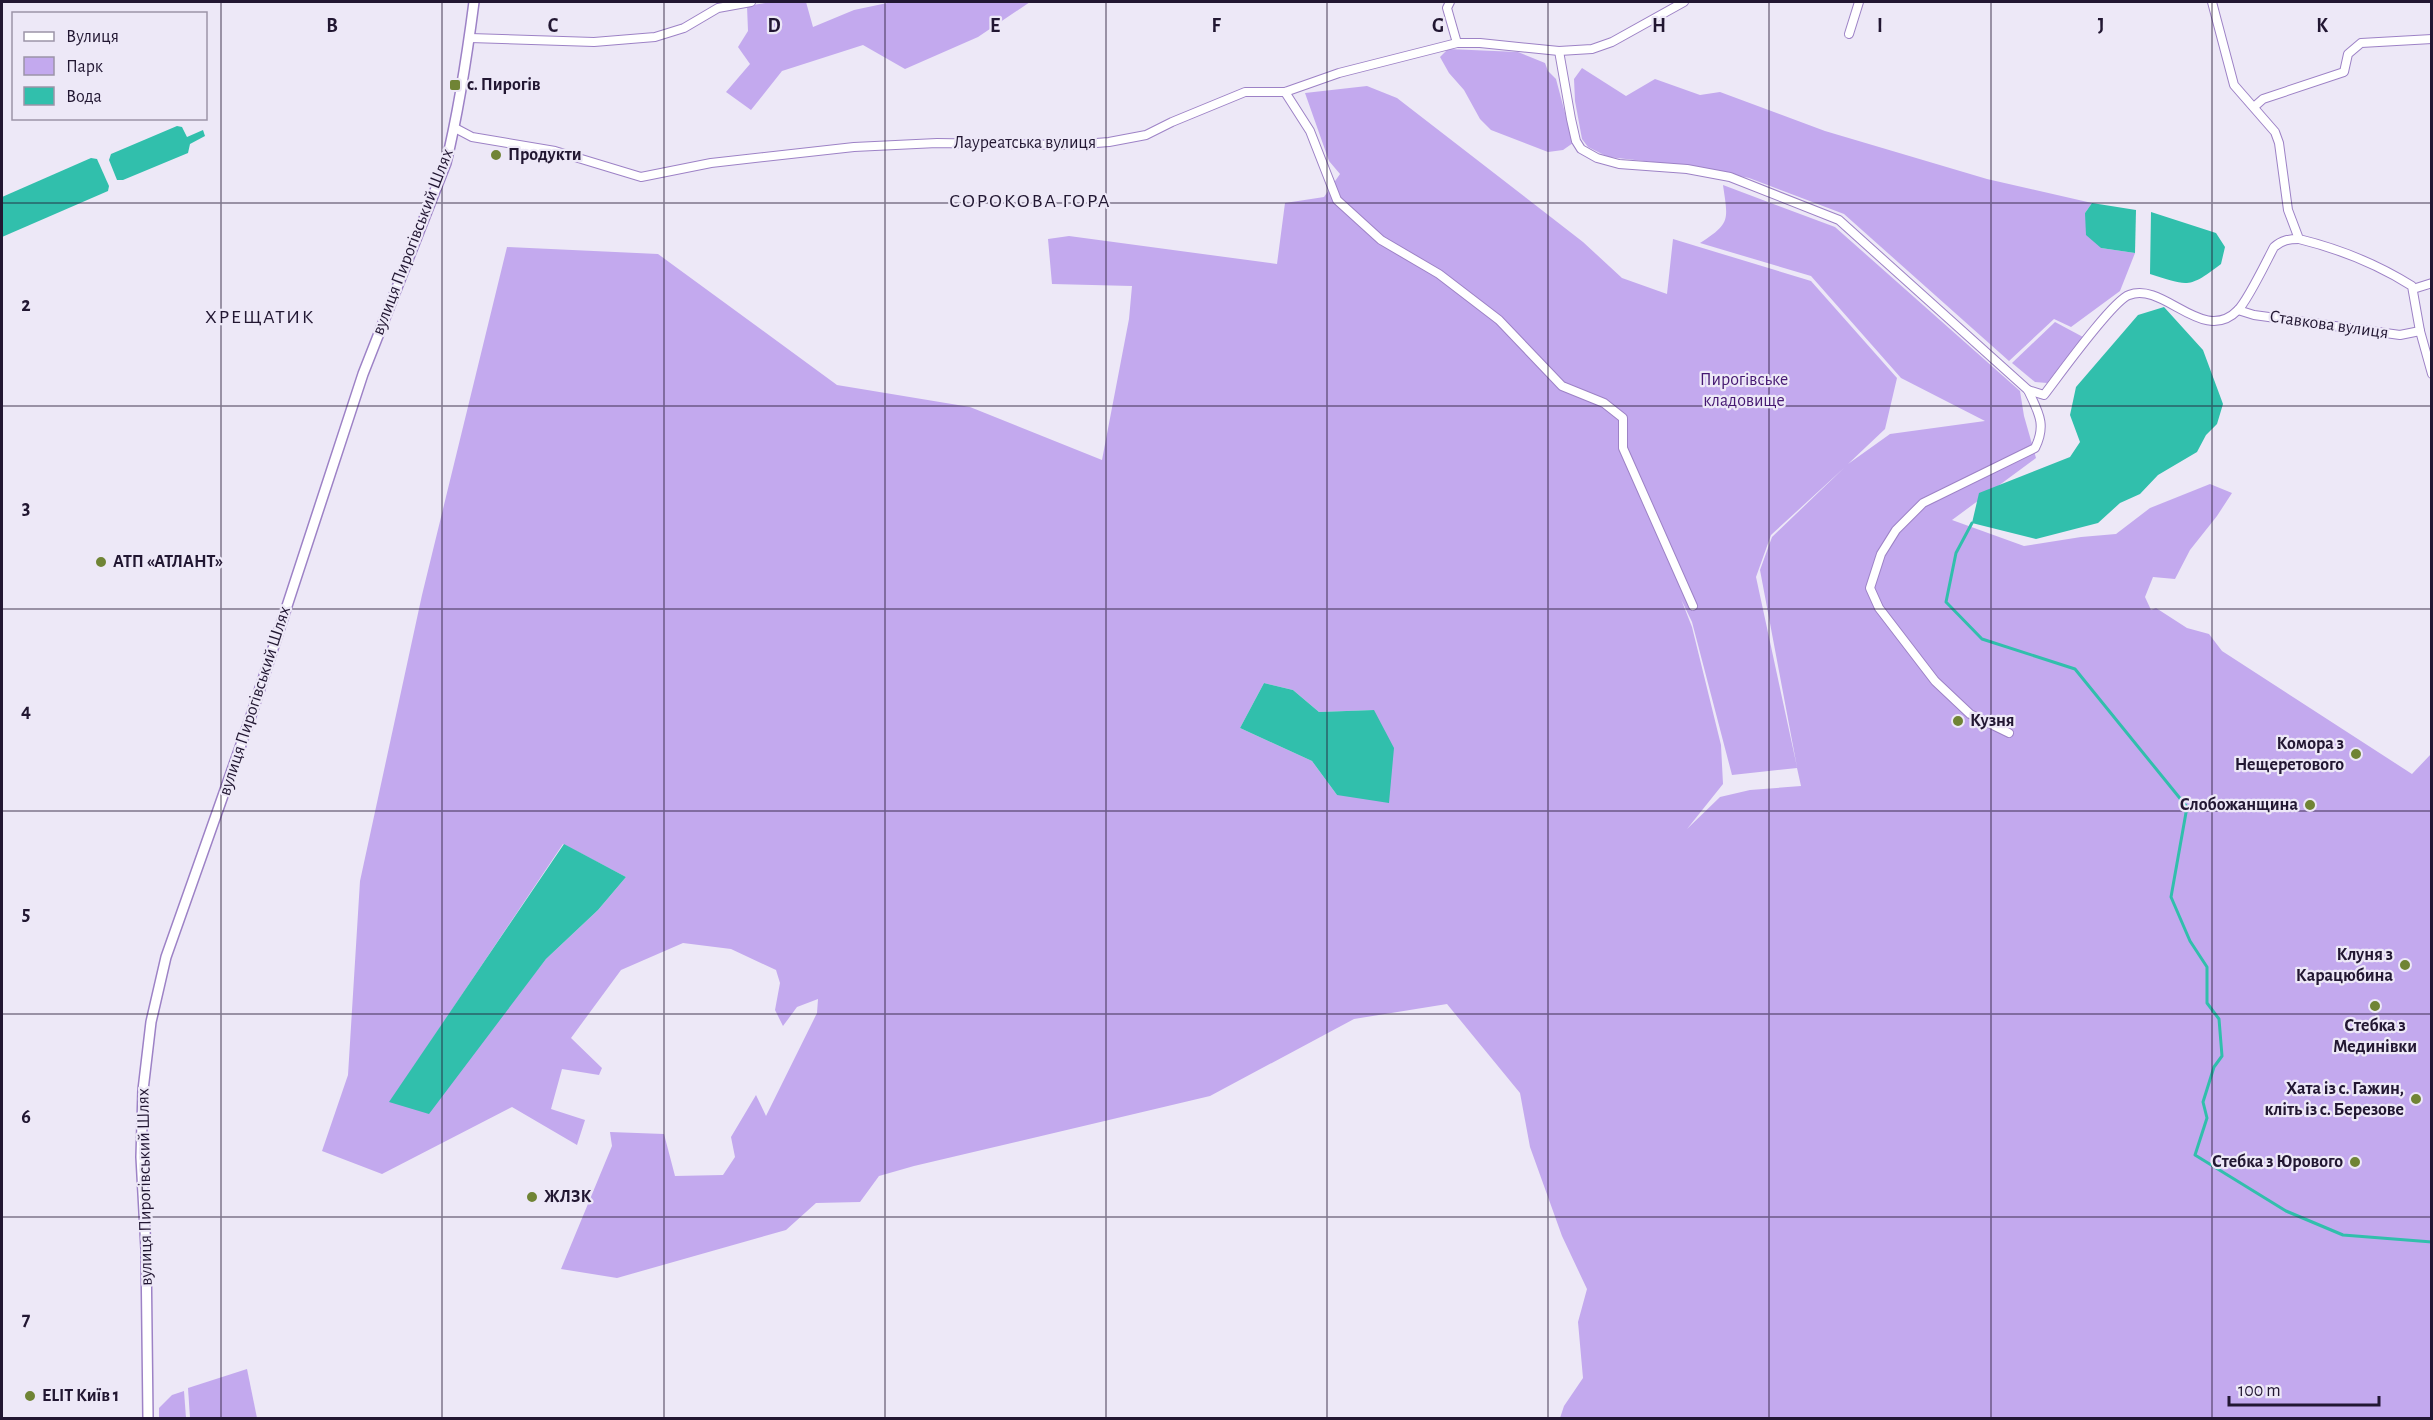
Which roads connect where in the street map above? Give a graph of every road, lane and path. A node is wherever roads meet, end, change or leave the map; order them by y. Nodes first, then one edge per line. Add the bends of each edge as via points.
1 (474, 2) edge
2 (751, 2) edge
3 (1450, 2) edge
4 (1684, 2) edge
5 (1859, 2) edge
6 (2212, 2) edge
7 (1849, 34) dead end
8 (470, 38) junction
9 (2432, 39) edge
10 (1457, 43) junction
11 (1559, 51) junction
12 (1285, 92) junction
13 (2254, 107) junction
14 (455, 128) junction
15 (2299, 239) junction
16 (2432, 283) edge
17 (2413, 289) junction
18 (2238, 310) junction
19 (2420, 331) junction
20 (2432, 374) edge
21 (2028, 390) junction
22 (2044, 395) junction
23 (2037, 411) junction
24 (1694, 606) dead end
25 (2009, 733) dead end
26 (148, 1419) edge

1 - 8 street, вулиця Пирогівський Шлях
2 - 8 street via 718,8 684,28 655,37 594,42
3 - 10 street via 1447,8
4 - 11 street, Лауреатська вулиця via 1592,50
5 - 7 street
6 - 13 street via 2232,80
8 - 14 street, вулиця Пирогівський Шлях
9 - 13 street via 2361,43 2348,54 2344,72 2263,99
10 - 11 street, Лауреатська вулиця
10 - 12 street, Лауреатська вулиця via 1349,70
11 - 21 street via 1581,149 1619,164 1730,177 1839,220
12 - 14 street, Лауреатська вулиця via 1245,92 1146,135 1108,142 937,142 854,147 711,163 640,177 555,151 472,137
12 - 24 street via 1310,131 1337,200 1381,240 1438,274 1499,320 1562,386 1604,403 1623,418 1623,448
13 - 15 street via 2279,142 2288,210
14 - 26 street, вулиця Пирогівський Шлях via 446,163 363,374 249,722 166,957 151,1022 143,1090 141,1157
15 - 17 street via 2381,267
15 - 18 street, Ставкова вулиця via 2289,239 2274,247
16 - 17 street
17 - 19 street
18 - 19 street, Ставкова вулиця via 2400,335
18 - 22 street via 2223,320 2198,319 2140,292 2127,295
19 - 20 street
21 - 22 street
21 - 23 street
22 - 23 street
23 - 25 street via 2042,426 2035,448 1923,503 1896,530 1881,554 1870,588 1879,608 1935,681 1970,714

